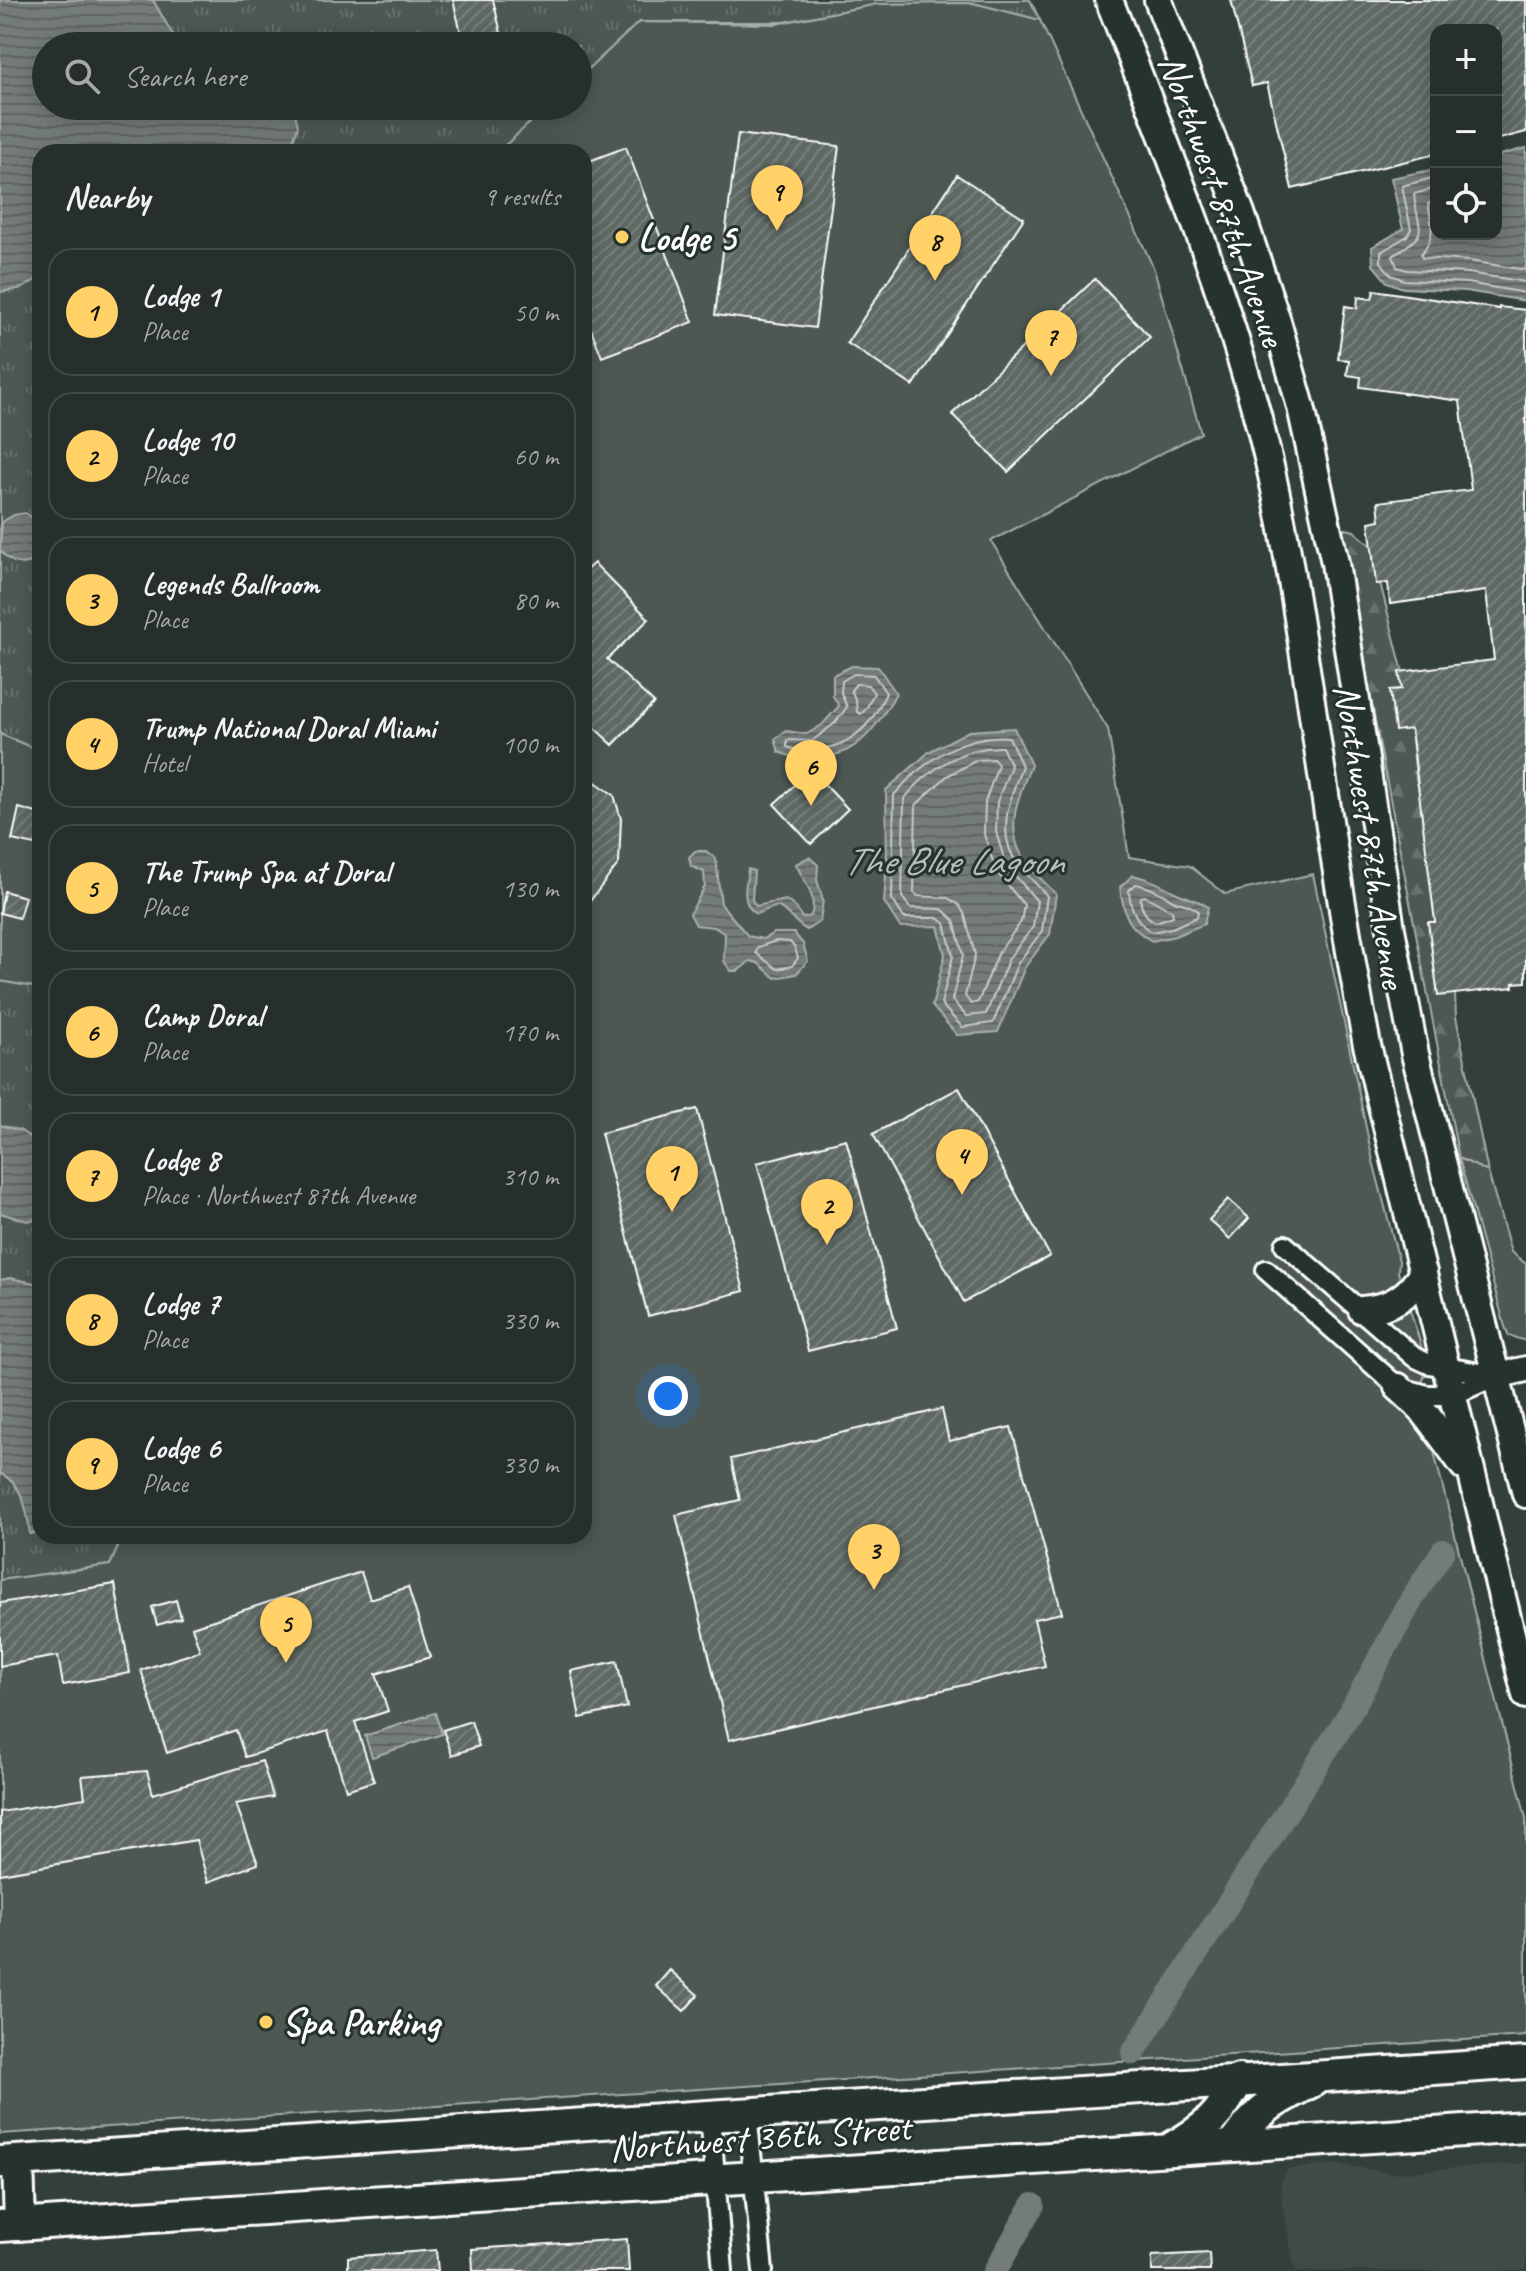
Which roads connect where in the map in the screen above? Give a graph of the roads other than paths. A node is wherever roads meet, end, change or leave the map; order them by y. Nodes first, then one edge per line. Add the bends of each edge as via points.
1 (1109, 0) edge
2 (1158, 0) edge
3 (1313, 457) junction
4 (1269, 464) junction
5 (1285, 1245) dead end
6 (1266, 1270) dead end
7 (1423, 1272) junction
8 (1362, 1310) junction
9 (1447, 1368) junction
10 (1526, 1369) edge
11 (1496, 1376) junction
12 (1398, 1387) junction
13 (1453, 1395) junction
14 (1471, 1476) junction
15 (1526, 1494) edge
16 (1508, 1625) junction
17 (1526, 1646) edge
18 (1526, 1695) edge
19 (1526, 2063) edge
20 (1324, 2075) junction
21 (1239, 2080) junction
22 (747, 2113) junction
23 (710, 2116) junction
24 (1526, 2127) edge
25 (1232, 2146) junction
26 (1168, 2150) junction
27 (9, 2161) edge
28 (755, 2178) junction
29 (714, 2180) junction
30 (10, 2225) edge
31 (723, 2271) edge
32 (763, 2271) edge

1 - 4 main road, Northwest 87th Avenue via 1205,246
2 - 3 main road, Northwest 87th Avenue via 1254,252
3 - 4 main road
3 - 11 main road, Northwest 87th Avenue via 1335,563 1402,993
4 - 7 main road, Northwest 87th Avenue via 1298,613 1362,1020
5 - 8 street
6 - 12 street
7 - 8 main road via 1396,1302
7 - 9 main road, Northwest 87th Avenue
8 - 9 street via 1414,1357
9 - 11 street
9 - 13 main road, Northwest 87th Avenue
10 - 11 street
11 - 13 street
11 - 15 main road, Northwest 87th Avenue
12 - 13 street
12 - 14 main road via 1422,1409
13 - 14 main road, Northwest 87th Avenue
14 - 16 main road, Northwest 87th Avenue
16 - 17 main road
16 - 18 main road, Northwest 87th Avenue
19 - 20 main road, Northwest 36th Street
20 - 21 main road, Northwest 36th Street
20 - 25 main road via 1250,2120
21 - 22 main road, Northwest 36th Street
21 - 26 main road via 1221,2111
22 - 23 main road, Northwest 36th Street
22 - 28 street
23 - 27 main road, Northwest 36th Street
23 - 29 street
24 - 25 main road, Northwest 36th Street
25 - 26 main road, Northwest 36th Street
26 - 28 main road, Northwest 36th Street
27 - 30 main road
28 - 29 main road, Northwest 36th Street
28 - 32 street
29 - 30 main road, Northwest 36th Street
29 - 31 street

